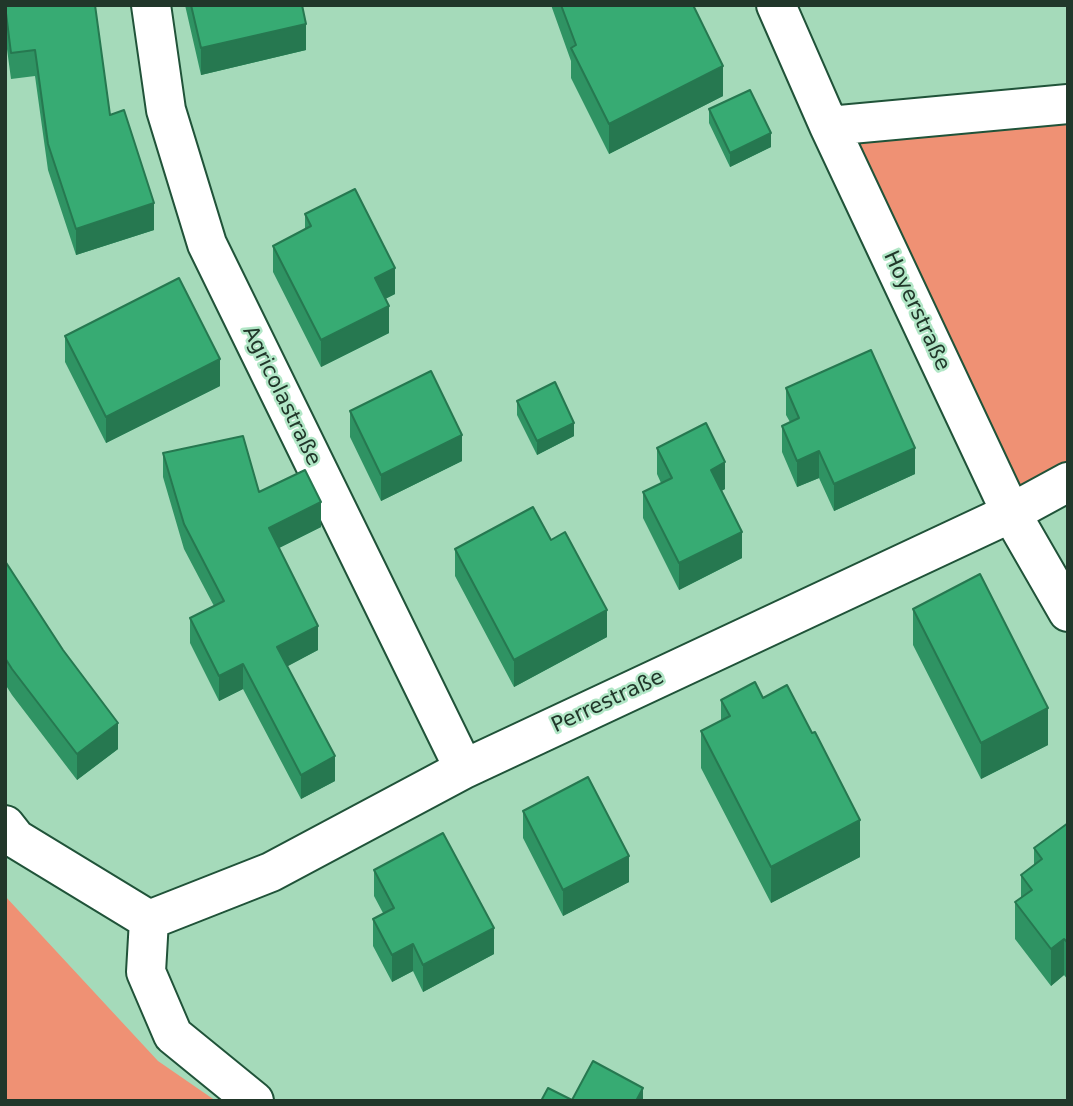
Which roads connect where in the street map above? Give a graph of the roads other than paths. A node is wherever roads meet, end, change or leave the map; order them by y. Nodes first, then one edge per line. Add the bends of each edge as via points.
1 (150, 5) edge
2 (776, 5) edge
3 (1068, 104) edge
4 (829, 126) junction
5 (1068, 482) edge
6 (1011, 513) junction
7 (1068, 612) edge
8 (464, 769) junction
9 (5, 825) edge
10 (149, 920) junction
11 (254, 1101) edge

1 - 8 street, Agricolastraße via 166,110 207,244
2 - 4 street, Hoyerstraße
3 - 4 street
4 - 6 street, Hoyerstraße
5 - 6 street, Perrestraße
6 - 7 street, Hoyerstraße
6 - 8 street, Perrestraße
8 - 10 street, Perrestraße via 271,872
9 - 10 street via 16,839
10 - 11 street via 145,972 173,1035

